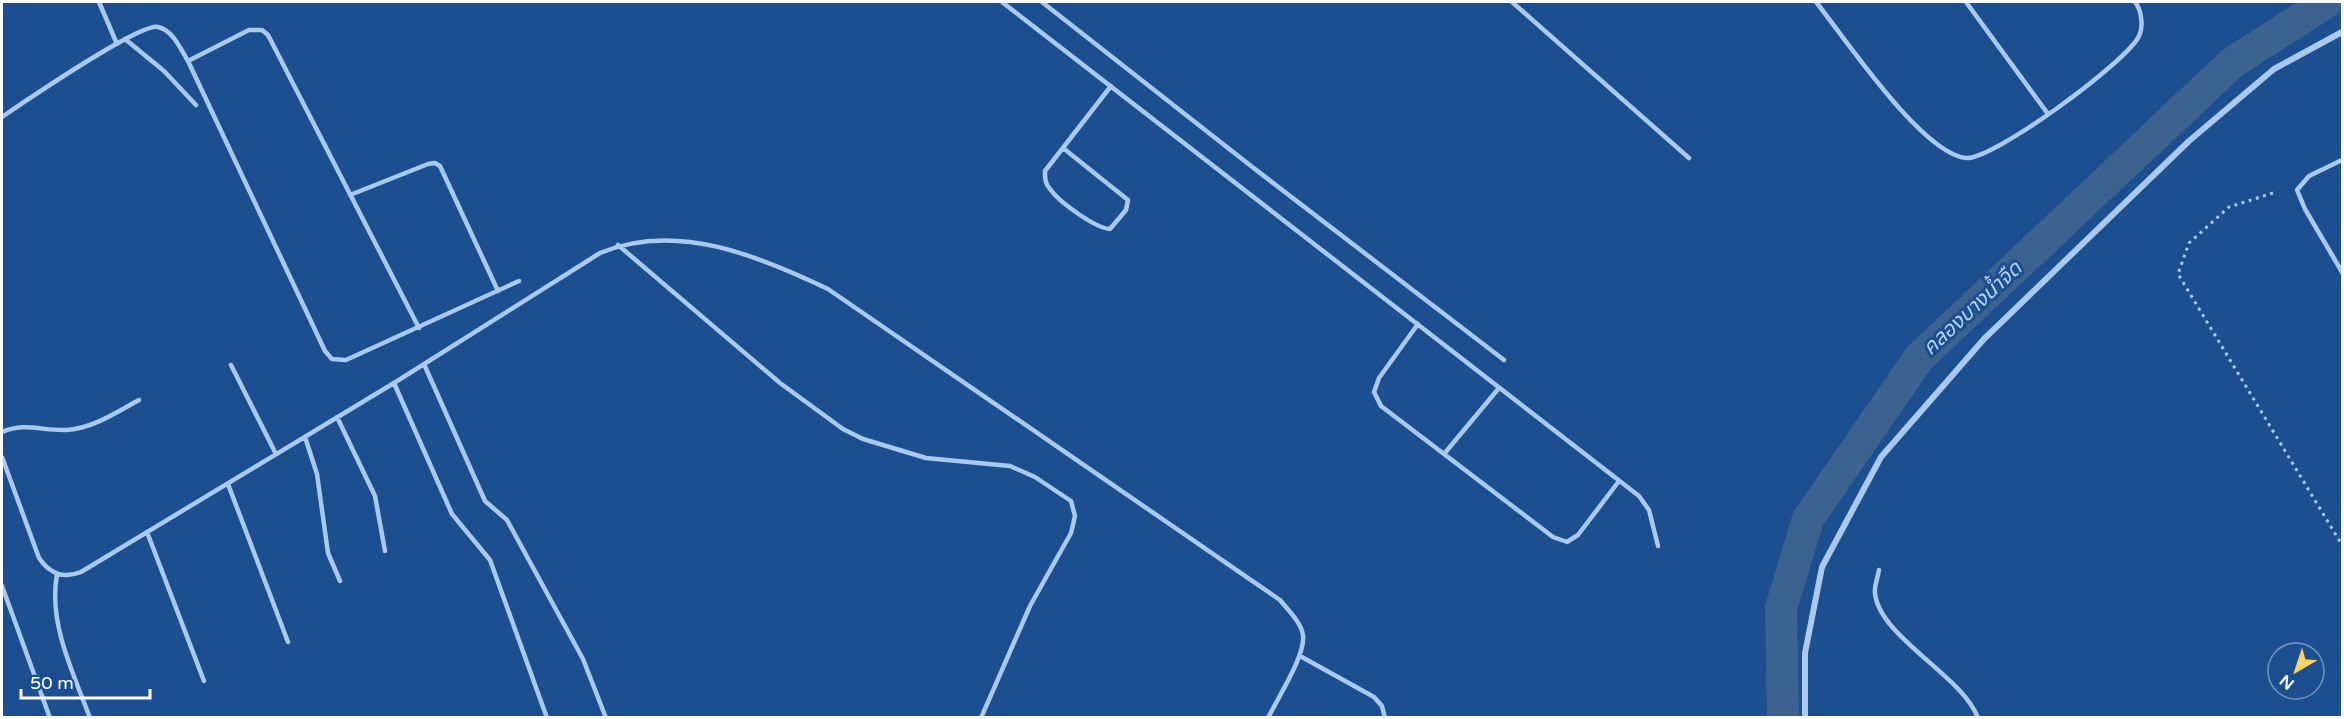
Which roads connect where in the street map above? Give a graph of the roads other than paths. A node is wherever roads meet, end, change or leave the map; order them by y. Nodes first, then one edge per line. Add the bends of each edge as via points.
1 (99, 2) edge
2 (1002, 2) edge
3 (1042, 2) edge
4 (1512, 2) edge
5 (1816, 2) edge
6 (1966, 2) edge
7 (2134, 2) edge
8 (2343, 33) edge
9 (125, 39) junction
10 (117, 44) junction
11 (188, 61) junction
12 (1111, 86) junction
13 (196, 105) dead end
14 (2048, 114) junction
15 (2, 117) edge
16 (1063, 148) junction
17 (1689, 158) dead end
18 (2343, 160) edge
19 (350, 195) junction
20 (618, 245) junction
21 (2343, 272) edge
22 (519, 281) dead end
23 (498, 291) junction
24 (1418, 324) junction
25 (419, 328) junction
26 (1504, 360) dead end
27 (424, 364) junction
28 (231, 365) dead end
29 (394, 383) junction
30 (1499, 388) junction
31 (139, 400) dead end
32 (338, 417) junction
33 (2, 432) edge
34 (305, 437) junction
35 (276, 454) junction
36 (1444, 454) junction
37 (2, 457) edge
38 (1619, 481) junction
39 (228, 483) junction
40 (147, 532) junction
41 (1658, 546) dead end
42 (385, 551) dead end
43 (1879, 570) dead end
44 (57, 574) junction
45 (340, 581) dead end
46 (2, 586) edge
47 (288, 642) dead end
48 (1300, 656) junction
49 (204, 681) dead end
50 (50, 717) edge
51 (90, 717) edge
52 (547, 717) edge
53 (606, 717) edge
54 (981, 717) edge
55 (1268, 717) edge
56 (1385, 717) edge
57 (1805, 717) edge
58 (1977, 717) edge

1 - 10 lane
2 - 12 lane
3 - 26 lane
4 - 17 lane
5 - 14 lane via 1898,108 1939,147 1966,158 1993,151
6 - 14 lane
7 - 14 lane via 2139,6 2140,36 2123,56
8 - 57 street via 2274,69 2189,141 1984,339 1881,457 1822,567 1805,653
9 - 10 lane
9 - 11 lane via 159,27 174,39
9 - 13 lane via 164,71
10 - 15 lane
11 - 19 lane via 249,30 262,30
11 - 25 lane via 332,359 346,360
12 - 16 lane
12 - 24 lane
16 - 16 lane via 1045,171 1045,182 1099,228 1110,229 1126,210 1128,200
18 - 21 lane via 2309,176 2297,190
19 - 23 lane via 428,164 440,166
19 - 25 lane
20 - 27 lane
20 - 48 lane via 682,240 736,250 828,289 1280,600 1303,636
20 - 54 lane via 780,383 843,429 926,458 1010,466 1071,501 1075,516 1071,533 1030,606
22 - 23 lane
23 - 25 lane
24 - 30 lane
24 - 36 lane via 1379,378 1374,392 1381,406
27 - 29 lane
27 - 53 lane via 485,501 507,520 583,660
28 - 35 lane
29 - 32 lane
29 - 52 lane via 452,514 490,560
30 - 36 lane
30 - 38 lane
31 - 33 lane via 88,426 67,430 23,426
32 - 34 lane
32 - 42 lane via 375,496
34 - 35 lane
34 - 45 lane via 317,474 328,553
35 - 39 lane
36 - 38 lane via 1553,537 1567,542 1578,535
37 - 44 lane via 39,558
38 - 41 lane via 1639,496 1649,510
39 - 40 lane
39 - 47 lane
40 - 44 lane via 81,572 70,576
40 - 49 lane
43 - 58 lane via 1875,593 1880,608 1890,623 1962,695
44 - 51 lane via 55,614
46 - 50 lane
48 - 55 lane
48 - 56 lane via 1374,698

